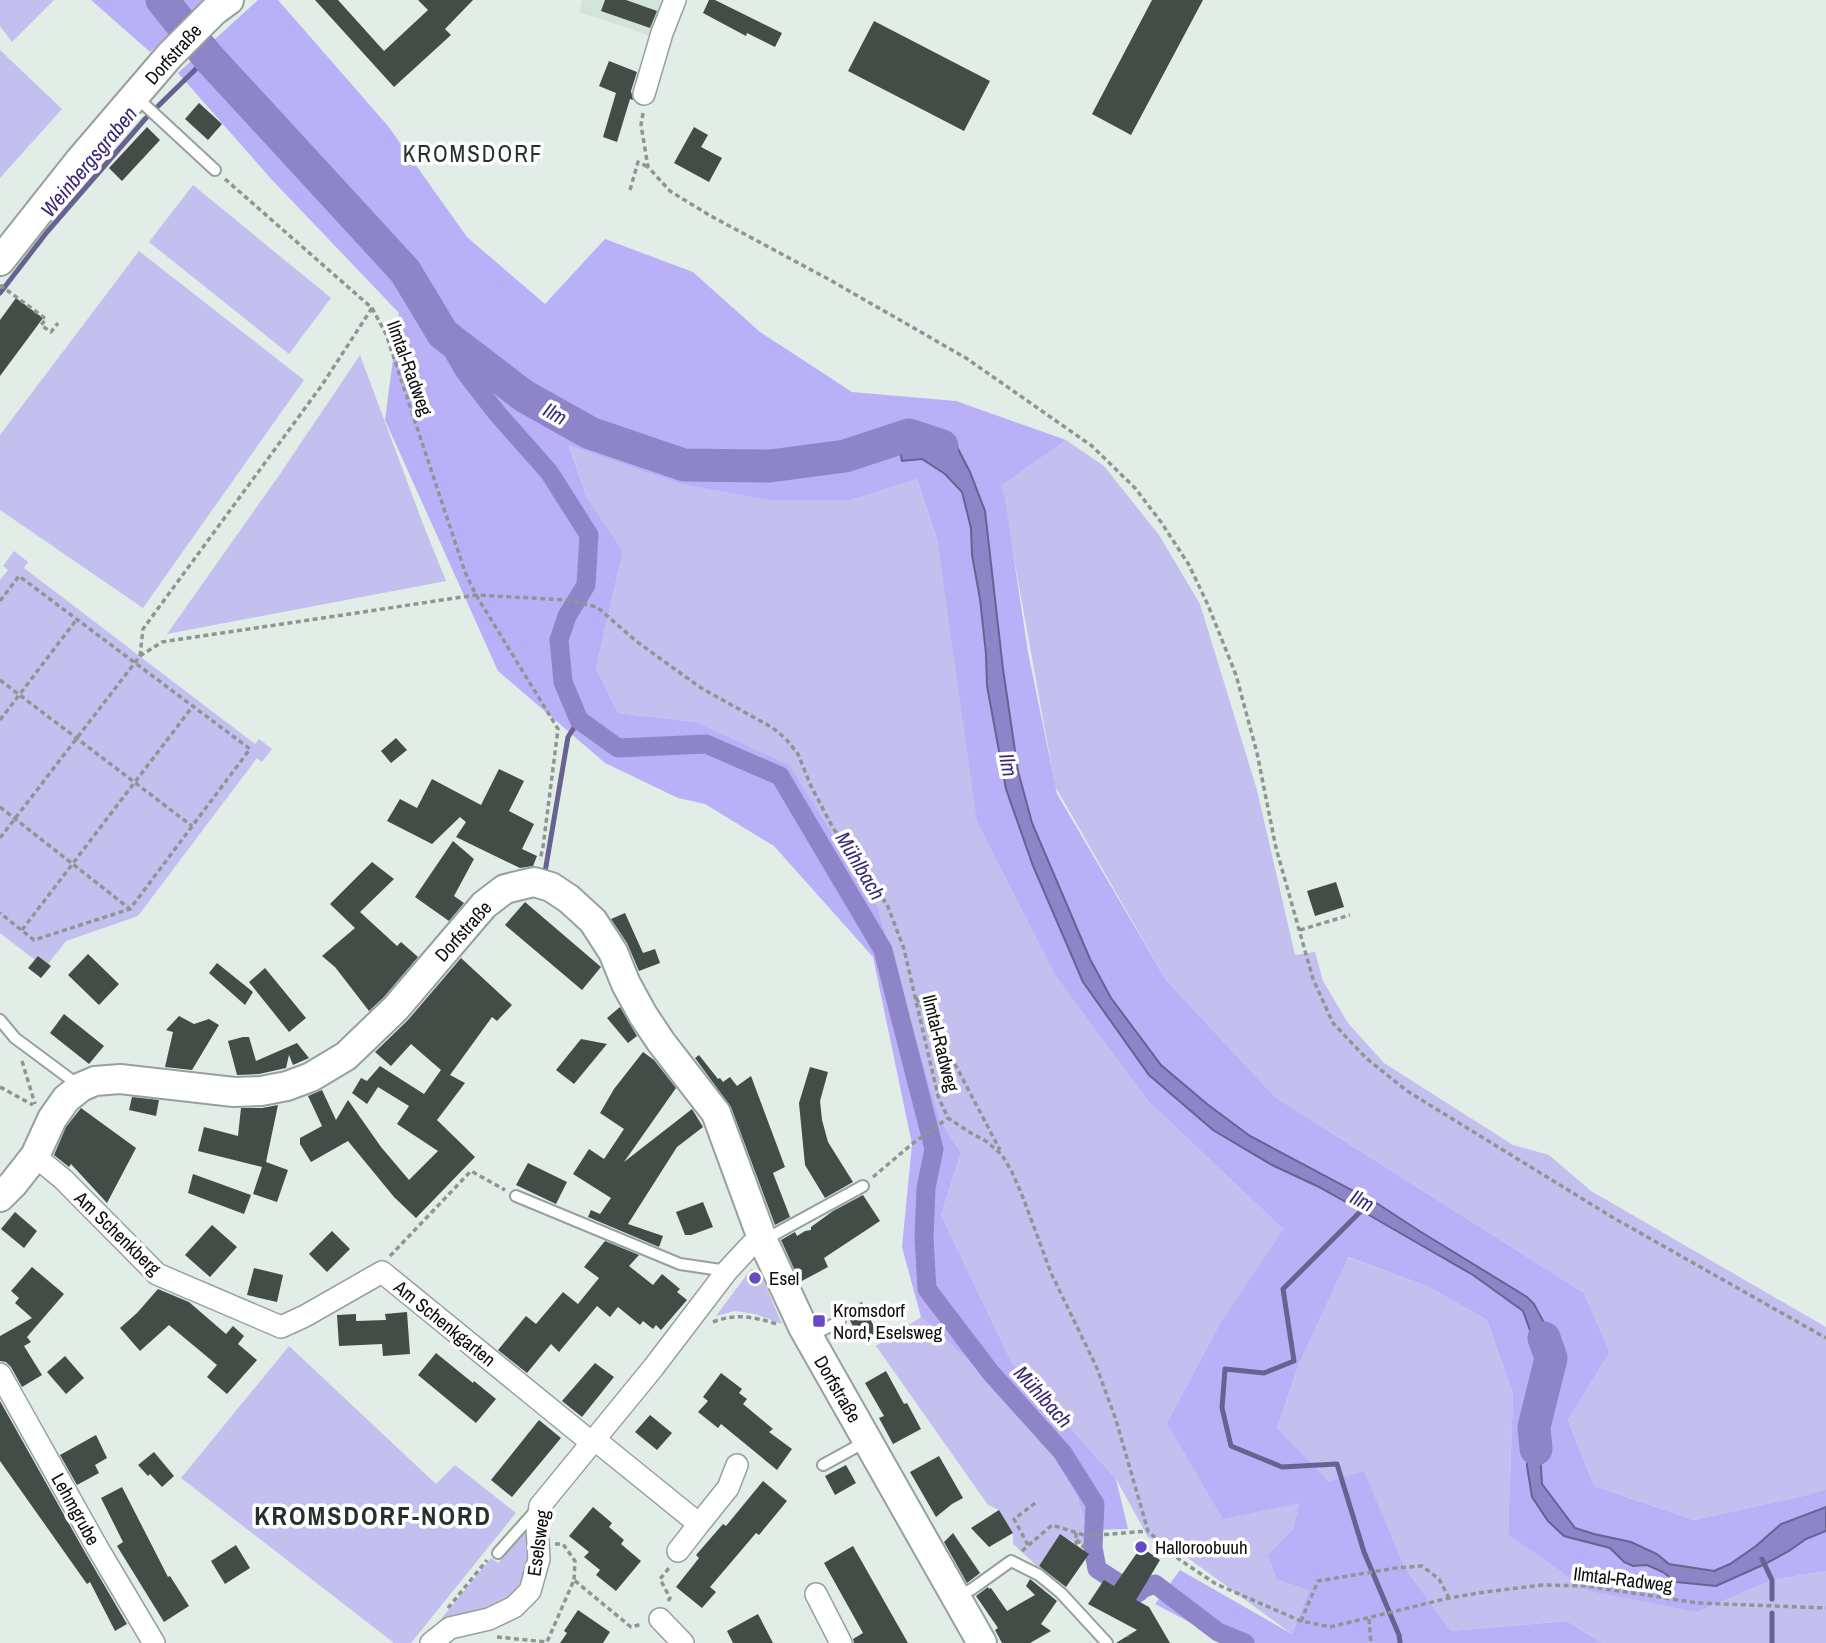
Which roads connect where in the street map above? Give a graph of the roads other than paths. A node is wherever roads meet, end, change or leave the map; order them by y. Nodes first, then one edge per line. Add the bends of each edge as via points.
1 (675, 0) edge
2 (221, 5) edge
3 (644, 94) road end
4 (139, 100) junction
5 (215, 170) road end
6 (0, 261) edge
7 (0, 1021) edge
8 (81, 1087) junction
9 (34, 1156) junction
10 (863, 1186) road end
11 (0, 1196) edge
12 (516, 1196) road end
13 (763, 1241) junction
14 (727, 1271) junction
15 (209, 1297) joint
16 (840, 1321) dead end
17 (798, 1332) junction
18 (0, 1374) edge
19 (867, 1440) junction
20 (593, 1441) junction
21 (737, 1465) dead end
22 (823, 1465) dead end
23 (540, 1506) junction
24 (699, 1524) junction
25 (678, 1551) road end
26 (498, 1553) road end
27 (816, 1594) dead end
28 (957, 1597) junction
29 (660, 1619) road end
30 (434, 1640) edge
31 (154, 1643) edge
32 (683, 1643) edge
33 (841, 1643) edge
34 (982, 1643) edge
35 (1107, 1643) edge

1 - 3 street
2 - 4 street, Dorfstraße via 169,56
4 - 5 lane
4 - 6 street, Dorfstraße via 80,159
7 - 8 lane via 15,1038
8 - 9 street via 52,1119
8 - 13 street, Dorfstraße via 120,1079 261,1091 311,1077 346,1056 395,1009 484,905 505,888 534,882 551,887 593,921 643,1015 716,1113
9 - 11 street
9 - 15 street, Am Schenkberg via 157,1274
10 - 13 lane
12 - 14 lane via 680,1264
13 - 14 street, Eselsweg via 751,1245
13 - 17 street, Dorfstraße
14 - 20 street, Eselsweg
15 - 20 street, Am Schenkgarten via 281,1327 383,1272
16 - 17 lane
17 - 19 street, Dorfstraße
18 - 31 street, Lehmgrube
19 - 22 lane, Dorfstraße
19 - 28 street, Dorfstraße
20 - 23 street, Eselsweg
20 - 24 street
21 - 24 street via 728,1488
23 - 26 lane
23 - 30 street, Eselsweg via 539,1559 530,1591 514,1607 489,1619 450,1628
24 - 25 street
27 - 33 street
28 - 34 street, Dorfstraße
28 - 35 lane via 1010,1561 1061,1592
29 - 32 street

